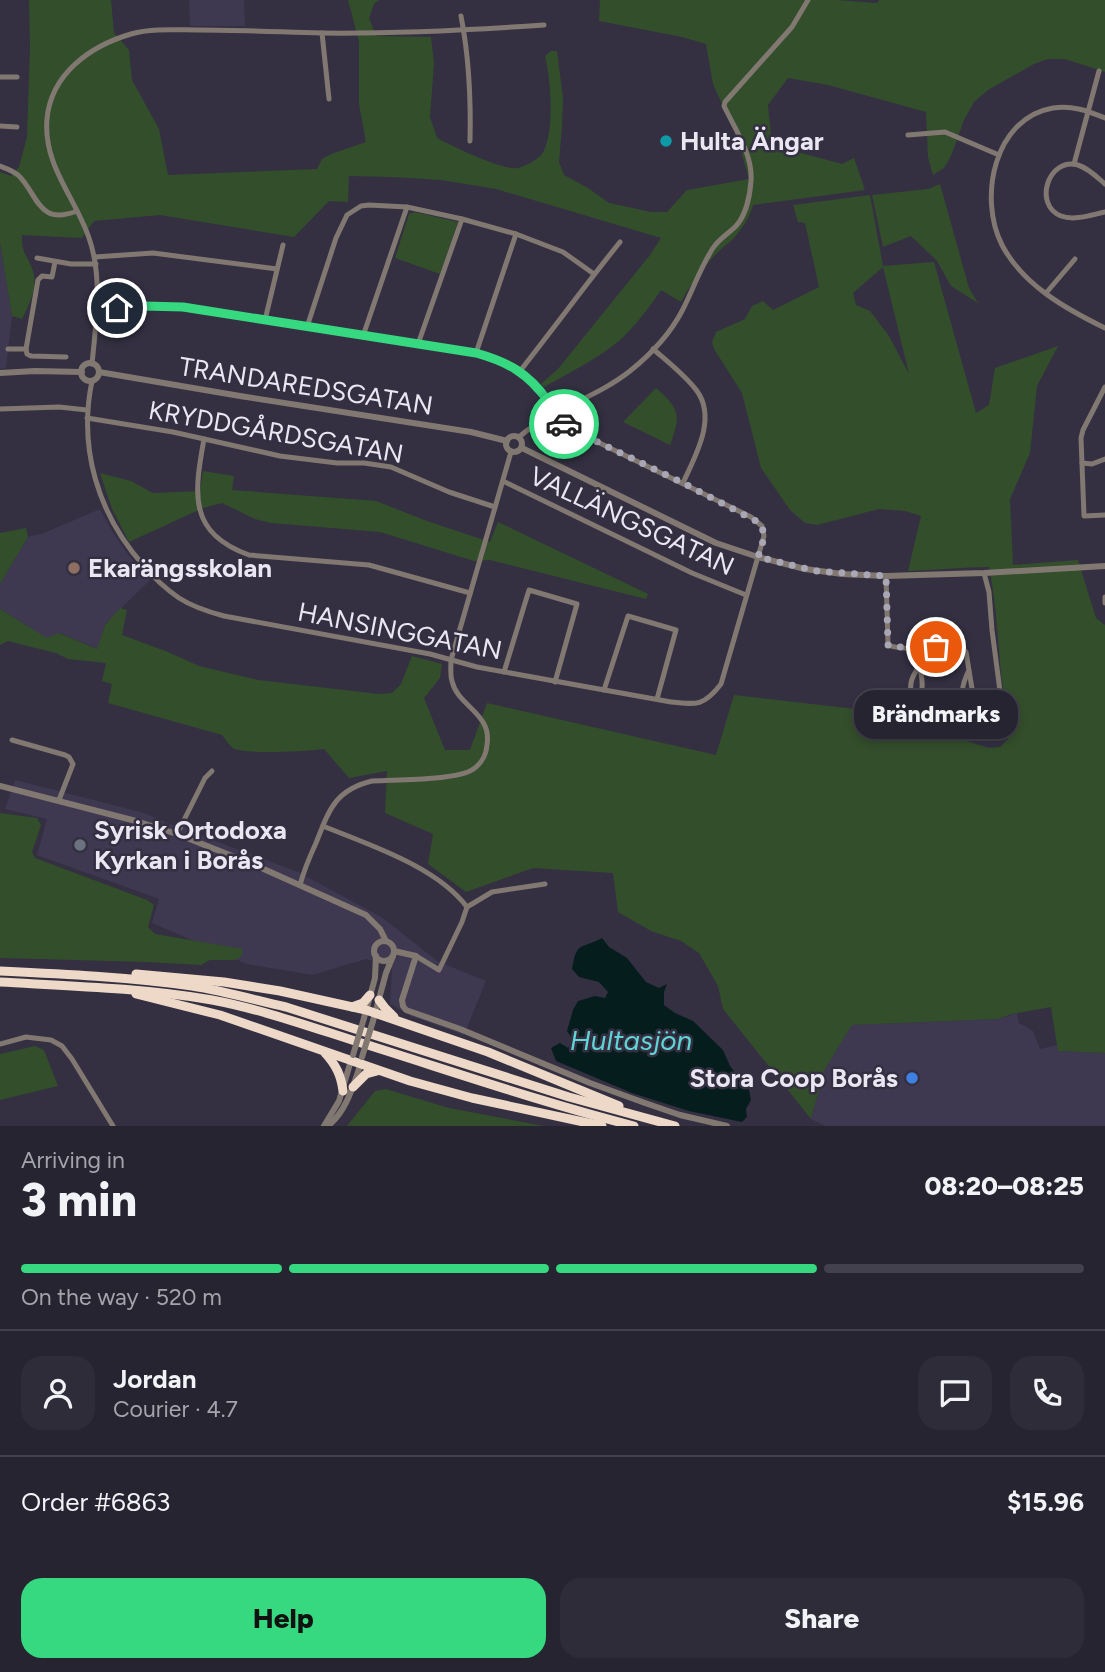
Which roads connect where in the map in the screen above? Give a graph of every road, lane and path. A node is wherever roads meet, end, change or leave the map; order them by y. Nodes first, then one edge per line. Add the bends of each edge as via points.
1 (808, 0) edge
2 (461, 16) dead end
3 (544, 25) dead end
4 (464, 30) junction
5 (322, 33) junction
6 (1099, 71) dead end
7 (0, 77) edge
8 (17, 77) dead end
9 (329, 99) dead end
10 (1088, 111) junction
11 (1105, 118) edge
12 (0, 126) edge
13 (17, 127) dead end
14 (908, 135) dead end
15 (470, 141) dead end
16 (999, 155) junction
17 (1074, 164) junction
18 (0, 166) edge
19 (1105, 184) edge
20 (407, 206) junction
21 (77, 211) junction
22 (1105, 212) edge
23 (462, 219) junction
24 (516, 234) junction
25 (620, 242) dead end
26 (283, 245) dead end
27 (37, 258) dead end
28 (1075, 259) dead end
29 (95, 261) junction
30 (55, 262) junction
31 (277, 269) junction
32 (594, 274) junction
33 (1046, 293) junction
34 (97, 310) junction
35 (265, 320) junction
36 (307, 327) junction
37 (1105, 328) edge
38 (363, 336) junction
39 (418, 344) junction
40 (8, 349) dead end
41 (26, 349) junction
42 (653, 349) junction
43 (476, 353) junction
44 (66, 357) dead end
45 (92, 364) junction
46 (520, 371) junction
47 (82, 372) junction
48 (99, 372) junction
49 (0, 373) edge
50 (92, 381) junction
51 (1105, 387) edge
52 (0, 409) edge
53 (87, 410) junction
54 (556, 413) junction
55 (87, 418) junction
56 (519, 438) junction
57 (204, 439) junction
58 (507, 441) junction
59 (522, 448) junction
60 (511, 452) junction
61 (1105, 459) edge
62 (1082, 463) junction
63 (503, 481) junction
64 (683, 483) junction
65 (495, 508) junction
66 (1105, 515) edge
67 (758, 557) junction
68 (1105, 566) edge
69 (984, 573) junction
70 (886, 576) junction
71 (470, 593) junction
72 (746, 595) junction
73 (1105, 597) edge
74 (1105, 603) edge
75 (916, 648) junction
76 (452, 660) junction
77 (919, 667) junction
78 (969, 670) junction
79 (504, 672) junction
80 (555, 682) junction
81 (604, 690) junction
82 (657, 699) junction
83 (1003, 714) dead end
84 (12, 740) dead end
85 (212, 771) dead end
86 (0, 786) edge
87 (59, 800) junction
88 (323, 826) junction
89 (177, 834) junction
90 (545, 884) dead end
91 (300, 885) junction
92 (467, 907) junction
93 (386, 941) junction
94 (393, 953) junction
95 (376, 956) junction
96 (416, 956) junction
97 (0, 971) edge
98 (92, 976) junction
99 (0, 982) edge
100 (114, 988) junction
101 (370, 995) junction
102 (379, 1000) junction
103 (352, 1007) junction
104 (370, 1016) junction
105 (399, 1020) junction
106 (0, 1044) edge
107 (324, 1052) junction
108 (357, 1060) junction
109 (377, 1070) junction
110 (353, 1087) junction
111 (343, 1091) junction
112 (656, 1122) junction
113 (113, 1126) edge
114 (326, 1126) edge
115 (602, 1126) edge
116 (635, 1126) edge
117 (675, 1126) edge
118 (727, 1126) edge

1 - 42 street via 792,27 725,103 750,165 748,198 742,217 712,250 673,326
2 - 4 street
3 - 4 street
4 - 5 street
4 - 15 street
5 - 9 street
5 - 21 street via 149,31 115,39 80,58 61,79 47,117 51,160
6 - 10 street
7 - 8 street
10 - 11 street
10 - 16 street via 1051,108 1026,118
10 - 17 street
12 - 13 street
14 - 16 street via 945,132
16 - 33 street via 990,187 994,226 1013,262
17 - 19 street
17 - 22 street via 1064,165 1049,177 1046,197 1050,206 1057,215 1074,218
18 - 21 street via 16,173 48,212
20 - 23 street
20 - 36 street via 369,205 349,212
20 - 38 street
21 - 29 street
23 - 24 street
23 - 39 street
24 - 32 street via 563,252
24 - 43 street
25 - 32 street
26 - 31 street
27 - 30 street
28 - 33 street
29 - 30 street
29 - 31 street via 153,253
29 - 34 street
30 - 41 street via 52,277 42,276 37,282
31 - 35 street
32 - 46 street
33 - 37 street
34 - 35 street via 183,307
34 - 45 street
35 - 36 street
36 - 38 street
38 - 39 street
39 - 43 street
40 - 41 street
41 - 44 street via 31,356
42 - 54 street via 618,379
42 - 64 street via 698,392 705,410 701,443
43 - 46 street
45 - 47 street via 85,365
45 - 48 street
46 - 54 street, HANSINGGATAN
47 - 49 street
47 - 50 street via 84,379
48 - 50 street
48 - 58 street, TRANDAREDSGATAN
50 - 53 street, HANSINGGATAN
51 - 62 street via 1083,430
52 - 53 street
53 - 55 street, HANSINGGATAN
54 - 56 street
54 - 64 street, HANSINGGATAN via 573,430
55 - 57 street, KRYDDGÅRDSGATAN
55 - 76 street, HANSINGGATAN via 94,479 107,512 134,555 179,598 224,616
56 - 58 street via 512,436
56 - 59 street
57 - 65 street, KRYDDGÅRDSGATAN via 280,456 391,467
57 - 71 street via 197,482 200,513 208,528 234,550 369,565
58 - 60 street
59 - 60 street
59 - 67 street via 716,543
60 - 63 street
61 - 62 street
62 - 66 street via 1084,516
63 - 65 street
63 - 72 street, VALLÄNGSGATAN
64 - 67 street, HANSINGGATAN via 758,522 764,537
65 - 71 street
67 - 70 street via 816,571
67 - 72 street, HANSINGGATAN
68 - 69 street
69 - 70 street
69 - 83 street
70 - 75 street via 888,645
71 - 76 street
72 - 82 street, HANSINGGATAN via 721,684 713,694 698,704
73 - 74 street
75 - 77 street
75 - 78 street via 962,648
76 - 79 street, HANSINGGATAN
76 - 88 street via 454,690 476,712 488,736 480,764 445,776 362,783 339,797
77 - 77 street via 922,691 920,698 914,698 912,676
78 - 78 street via 974,701 966,708 963,682
79 - 80 street, HANSINGGATAN
79 - 80 street via 529,590 577,604
80 - 81 street, HANSINGGATAN
81 - 82 street, HANSINGGATAN
81 - 82 street via 628,616 676,630
84 - 87 street via 72,760
85 - 89 street
86 - 87 street
87 - 89 street
88 - 91 street
88 - 92 street via 437,877
89 - 91 street
90 - 92 street via 492,891
91 - 93 street via 366,915
92 - 96 street via 439,970
93 - 94 street
93 - 95 street via 375,947
94 - 95 street via 384,961
94 - 96 street
94 - 102 street
95 - 101 street
96 - 118 street via 402,1000 407,1010 645,1104
97 - 98 highway
98 - 103 highway via 165,975 224,982
98 - 112 highway via 194,987 286,1007
99 - 100 highway
100 - 107 highway via 220,1015
100 - 116 highway via 213,1001 272,1015
101 - 103 highway
101 - 104 street
102 - 104 street
102 - 105 highway
103 - 104 highway
104 - 105 highway
104 - 108 street, bridge
105 - 112 highway via 510,1060
106 - 113 street via 26,1037 62,1046
107 - 108 highway
107 - 111 highway via 337,1068
108 - 109 highway
108 - 110 street
108 - 111 street
109 - 110 highway
109 - 115 highway via 472,1098
110 - 114 street via 343,1109
111 - 114 street
112 - 117 highway

